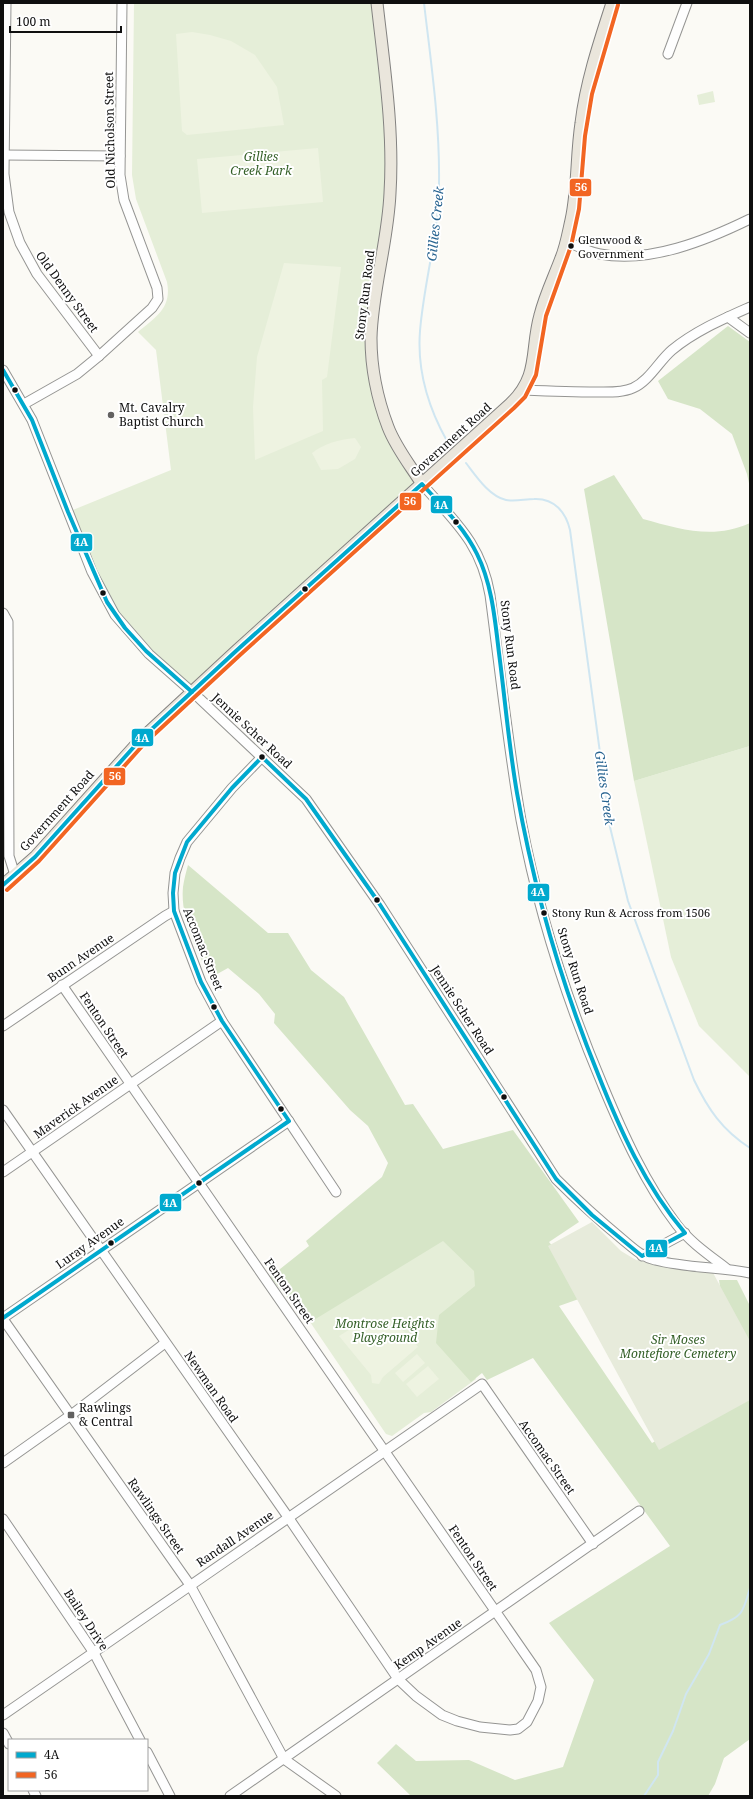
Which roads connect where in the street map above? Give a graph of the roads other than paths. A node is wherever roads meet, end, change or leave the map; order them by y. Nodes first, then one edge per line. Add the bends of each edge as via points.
1 (6, 3) edge
2 (122, 3) edge
3 (377, 3) edge
4 (612, 3) edge
5 (687, 3) edge
6 (668, 54) dead end
7 (4, 155) edge
8 (120, 156) junction
9 (750, 219) edge
10 (566, 241) junction
11 (750, 307) edge
12 (728, 317) junction
13 (750, 333) edge
14 (99, 356) junction
15 (3, 370) edge
16 (523, 390) junction
17 (24, 404) junction
18 (422, 484) junction
19 (3, 613) edge
20 (192, 692) junction
21 (262, 757) junction
22 (15, 875) junction
23 (3, 885) edge
24 (174, 912) junction
25 (62, 985) junction
26 (222, 1021) junction
27 (3, 1026) edge
28 (130, 1084) junction
29 (3, 1110) edge
30 (289, 1121) junction
31 (32, 1152) junction
32 (3, 1172) edge
33 (198, 1183) junction
34 (336, 1192) dead end
35 (685, 1233) junction
36 (101, 1250) junction
37 (642, 1256) junction
38 (728, 1269) junction
39 (750, 1273) edge
40 (3, 1318) edge
41 (165, 1343) junction
42 (482, 1384) joint
43 (71, 1415) junction
44 (385, 1450) junction
45 (3, 1463) edge
46 (640, 1511) dead end
47 (288, 1517) junction
48 (3, 1518) edge
49 (593, 1544) junction
50 (190, 1585) junction
51 (495, 1612) junction
52 (94, 1653) junction
53 (398, 1679) junction
54 (3, 1715) edge
55 (514, 1730) joint
56 (3, 1733) edge
57 (139, 1739) edge
58 (8, 1742) edge
59 (148, 1754) edge
60 (284, 1759) junction
61 (170, 1796) edge
62 (230, 1796) edge
63 (336, 1796) edge

1 - 7 street, Old Denny Street
2 - 8 street, Old Nicholson Street
3 - 18 main road, Stony Run Road via 390,122 391,170 388,219 373,314 372,358 379,400 388,427 399,450
4 - 10 main road, Government Road via 586,90 580,125 576,194
5 - 6 street
7 - 8 street
7 - 14 street, Old Denny Street via 6,195 20,243 36,274
8 - 14 street, Old Nicholson Street via 124,200 157,288 158,299 152,308
9 - 10 street via 707,239 672,249 630,256 606,255
10 - 16 main road, Government Road via 541,308 531,372
11 - 12 street
12 - 13 street
12 - 16 street via 682,343 640,384 628,390
14 - 17 street via 77,374
15 - 17 street, Jennie Scher Road
16 - 18 main road, Government Road
17 - 20 street, Jennie Scher Road via 92,572 114,615 138,644
18 - 20 main road, Government Road
18 - 35 street, Stony Run Road via 469,538 486,575 522,821 541,904 569,997 591,1058 631,1149 657,1195
19 - 22 street via 8,622 9,856
20 - 21 street, Jennie Scher Road
20 - 22 main road, Government Road via 141,739 43,848
21 - 24 street, Accomac Street via 187,842 175,873
21 - 37 street, Jennie Scher Road via 306,799 372,893 556,1179 592,1215
22 - 23 main road, Government Road
24 - 25 street, Bunn Avenue
24 - 26 street, Accomac Street via 201,982
25 - 27 street, Bunn Avenue
25 - 28 street, Fenton Street
26 - 28 street, Maverick Avenue
26 - 30 street, Accomac Street
28 - 31 street, Maverick Avenue
28 - 33 street, Fenton Street
29 - 31 street, Newman Road
30 - 33 street, Luray Avenue
30 - 34 street, Accomac Street
31 - 32 street, Maverick Avenue
31 - 36 street, Newman Road
33 - 36 street, Luray Avenue
33 - 44 street, Fenton Street
35 - 37 street
35 - 38 street, Stony Run Road
36 - 40 street, Luray Avenue
36 - 41 street, Newman Road
37 - 38 street, Jennie Scher Road via 691,1267
38 - 39 street, Jennie Scher Road
40 - 43 street, Rawlings Street
41 - 43 street
41 - 47 street, Newman Road
42 - 44 street, Randall Avenue
42 - 49 street, Accomac Street
43 - 45 street
43 - 50 street, Rawlings Street
44 - 47 street, Randall Avenue
44 - 51 street, Fenton Street
46 - 49 street, Kemp Avenue
47 - 50 street, Randall Avenue
47 - 53 street, Newman Road
48 - 52 street, Bailey Drive
49 - 51 street, Kemp Avenue
50 - 52 street, Randall Avenue
50 - 60 street, Rawlings Street
51 - 53 street, Kemp Avenue
51 - 55 street, Fenton Street via 540,1679 541,1692 532,1715 523,1726
52 - 54 street, Randall Avenue
52 - 57 street, Bailey Drive
53 - 55 street, Newman Road via 442,1715 480,1727
53 - 60 street, Kemp Avenue
56 - 58 street
59 - 61 street
60 - 62 street, Kemp Avenue
60 - 63 street

